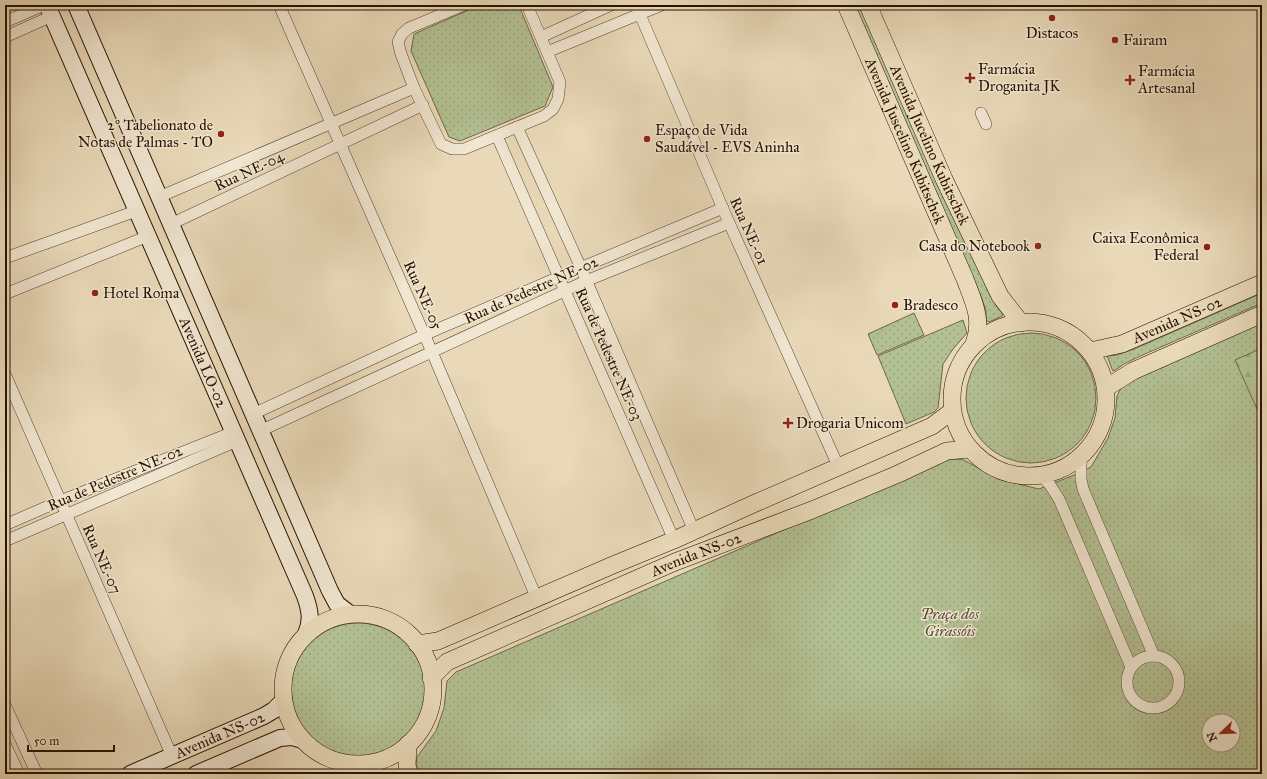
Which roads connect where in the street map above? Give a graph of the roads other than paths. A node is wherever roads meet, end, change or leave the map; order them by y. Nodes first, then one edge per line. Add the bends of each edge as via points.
1 (76, 5) edge
2 (279, 5) edge
3 (462, 5) edge
4 (527, 5) edge
5 (611, 5) edge
6 (662, 5) edge
7 (846, 5) edge
8 (868, 5) edge
9 (48, 9) edge
10 (438, 10) edge
11 (638, 10) edge
12 (5, 22) edge
13 (5, 37) edge
14 (541, 37) junction
15 (547, 52) junction
16 (414, 88) junction
17 (423, 105) junction
18 (981, 113) dead end
19 (331, 124) junction
20 (986, 124) dead end
21 (517, 127) junction
22 (497, 136) junction
23 (340, 144) junction
24 (159, 198) junction
25 (722, 208) junction
26 (136, 211) junction
27 (729, 222) junction
28 (171, 224) junction
29 (148, 236) junction
30 (5, 258) edge
31 (581, 268) junction
32 (559, 277) junction
33 (586, 281) junction
34 (1262, 283) edge
35 (564, 291) junction
36 (5, 294) edge
37 (1262, 314) edge
38 (1021, 323) junction
39 (424, 335) junction
40 (974, 344) junction
41 (1090, 351) junction
42 (432, 352) junction
43 (5, 374) edge
44 (1106, 388) junction
45 (952, 411) junction
46 (253, 414) junction
47 (260, 431) junction
48 (235, 436) junction
49 (970, 449) junction
50 (1081, 459) junction
51 (839, 468) junction
52 (1041, 475) junction
53 (60, 501) junction
54 (66, 515) junction
55 (5, 525) edge
56 (694, 532) junction
57 (674, 540) junction
58 (5, 541) edge
59 (537, 599) junction
60 (350, 614) junction
61 (306, 634) junction
62 (417, 644) junction
63 (1154, 656) junction
64 (1131, 667) junction
65 (431, 678) junction
66 (284, 700) junction
67 (5, 705) edge
68 (303, 740) junction
69 (5, 744) edge
70 (408, 744) junction
71 (172, 756) junction
72 (373, 769) edge
73 (19, 774) edge
74 (37, 774) edge
75 (130, 774) edge
76 (196, 774) edge
77 (410, 774) edge

1 - 24 street, Avenida LO-02
2 - 19 street, Rua NE-05
3 - 10 street
4 - 14 street
5 - 14 street
6 - 11 street
7 - 40 main road, Avenida Juscelino Kubitschek via 965,278 979,323
8 - 38 main road, Avenida Jucelino Kubitschek via 944,179 993,282 1000,296
9 - 12 street
9 - 13 street
9 - 26 street, Avenida LO-02
10 - 16 street via 409,28 398,42
11 - 15 street
11 - 25 street, Rua NE-01
14 - 15 street
15 - 21 street via 560,82 558,99 553,109 544,116
16 - 17 street
16 - 19 street, Rua NE-04
17 - 22 street via 441,144 452,149 464,149
17 - 23 street, Rua NE-04
18 - 20 street
19 - 23 street, Rua NE-05
19 - 24 street, Rua NE-04
21 - 22 street
21 - 31 street, Rua de Pedestre NE-03
22 - 32 street, Rua de Pedestre NE-03
23 - 28 street, Rua NE-04
23 - 39 street, Rua NE-05
24 - 28 street, Avenida LO-02
25 - 27 street, Rua NE-01
25 - 31 street, Rua de Pedestre NE-02
26 - 29 street, Avenida LO-02
26 - 30 street
27 - 33 street, Rua de Pedestre NE-02
27 - 51 street, Rua NE-01
28 - 46 street, Avenida LO-02
29 - 36 street
29 - 48 street, Avenida LO-02
31 - 32 street, Rua de Pedestre NE-02
31 - 33 street, Rua de Pedestre NE-03
32 - 35 street, Rua de Pedestre NE-03
32 - 39 street, Rua de Pedestre NE-02
33 - 35 street, Rua de Pedestre NE-02
33 - 56 street, Rua de Pedestre NE-03
34 - 41 main road, Avenida NS-02 via 1122,344
35 - 42 street, Rua de Pedestre NE-02
35 - 57 street, Rua de Pedestre NE-03
37 - 44 main road, Avenida NS-02 via 1132,371
38 - 40 main road via 996,330
38 - 41 main road via 1053,325 1073,335
39 - 42 street, Rua NE-05
39 - 46 street, Rua de Pedestre NE-02
40 - 45 main road via 956,375
41 - 44 main road via 1100,368
42 - 47 street, Rua de Pedestre NE-02
42 - 59 street, Rua NE-05
43 - 53 street, Rua NE-07
44 - 50 main road via 1106,410 1102,428
45 - 49 main road via 960,434
45 - 51 main road, Avenida NS-02 via 932,426
46 - 47 street, Avenida LO-02
47 - 60 street, Avenida LO-02 via 332,596 338,606
48 - 53 street, Rua de Pedestre NE-02
48 - 54 street, Rua de Pedestre NE-02
48 - 61 street, Avenida LO-02 via 307,603 310,620
49 - 52 main road via 980,458 1008,473
49 - 65 main road, Avenida NS-02 via 947,451 812,510 675,562 447,662
50 - 52 main road via 1061,470
50 - 63 street via 1083,489
51 - 56 main road, Avenida NS-02 via 750,505
52 - 64 street via 1059,499
53 - 54 street, Rua NE-07
53 - 55 street, Rua de Pedestre NE-02
54 - 58 street, Rua de Pedestre NE-02
54 - 71 street, Rua NE-07
56 - 57 main road, Avenida NS-02
57 - 59 main road, Avenida NS-02
59 - 62 main road, Avenida NS-02 via 438,641
60 - 61 main road, Avenida NS-02 via 325,621
60 - 62 main road, Avenida NS-02 via 387,620
61 - 66 main road, Avenida NS-02 via 287,664 283,682
62 - 65 main road, Avenida NS-02 via 427,662
63 - 64 street via 1142,658
63 - 64 street via 1170,662 1179,678 1177,693 1164,707 1146,708 1133,700 1127,684
65 - 70 main road, Avenida NS-02 via 432,696 429,712 421,729
66 - 68 main road, Avenida NS-02 via 291,722
66 - 71 street, Avenida NS-02 via 271,712
67 - 74 street
68 - 72 main road, Avenida NS-02 via 317,752 333,760
68 - 76 street, Avenida NS-02 via 292,737 280,738
69 - 73 street
70 - 72 main road, Avenida NS-02
70 - 77 main road via 407,766
71 - 75 street, Avenida NS-02

